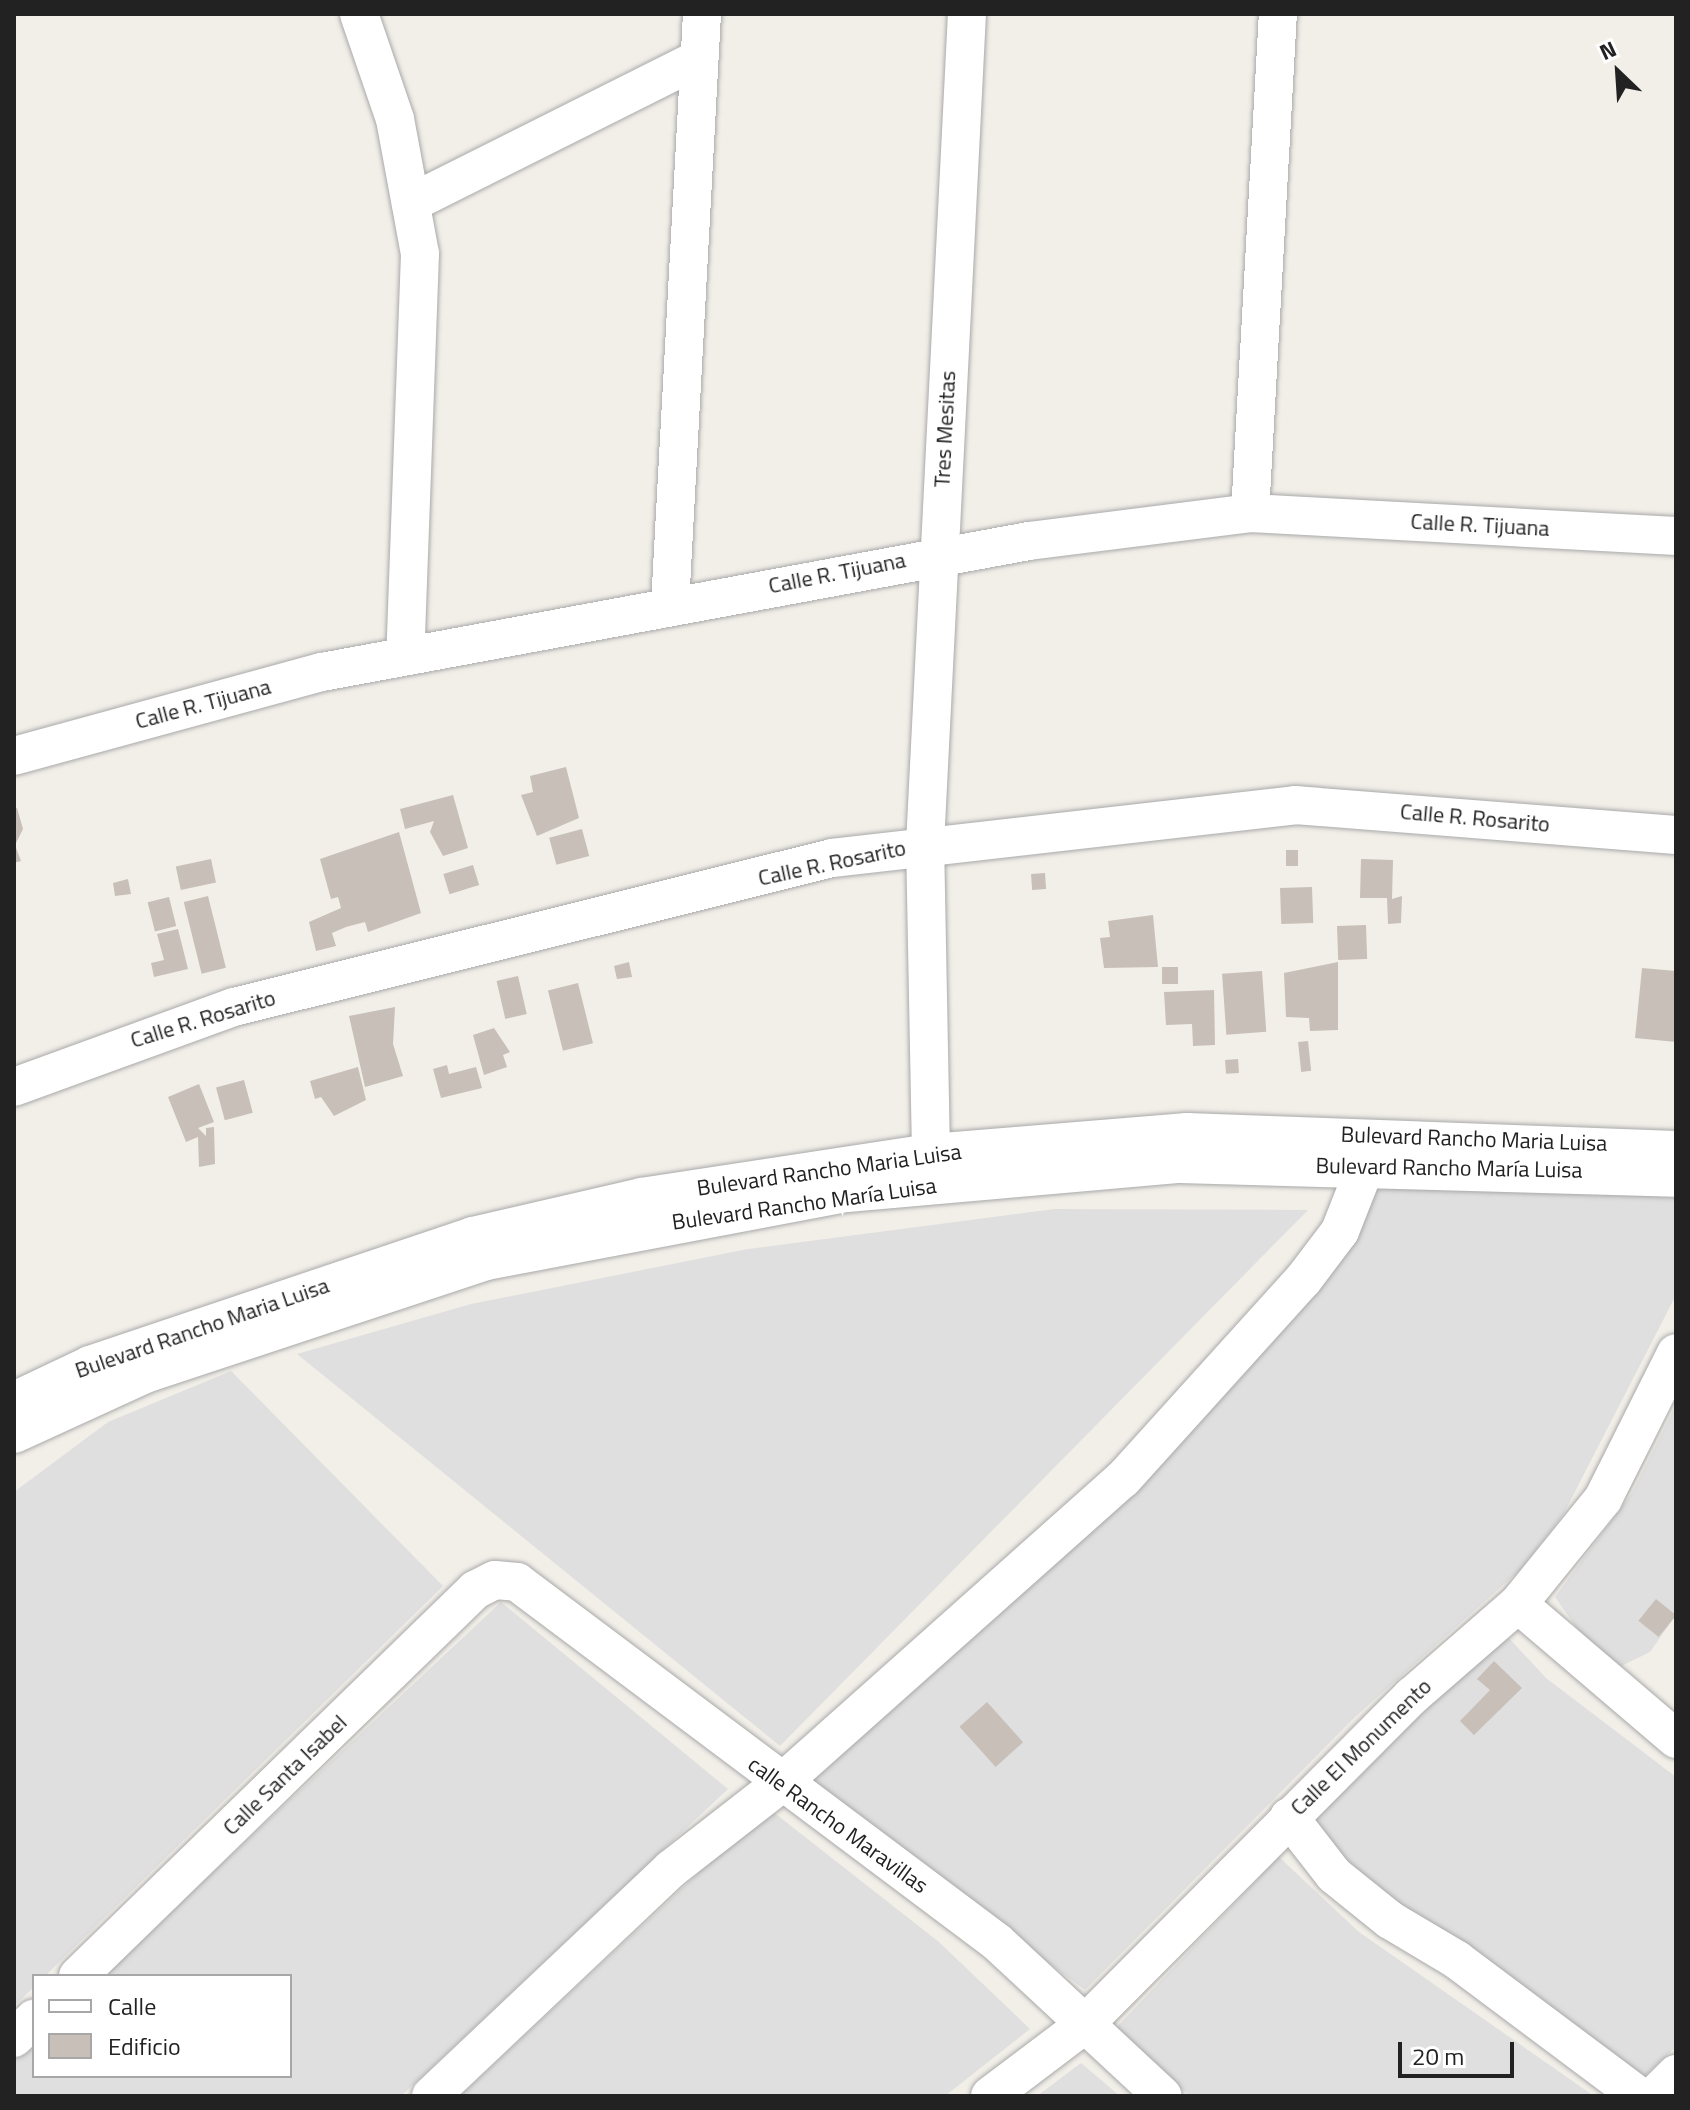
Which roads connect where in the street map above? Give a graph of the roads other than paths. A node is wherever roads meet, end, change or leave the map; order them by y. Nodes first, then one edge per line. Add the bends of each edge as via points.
1 (359, 14) edge
2 (702, 14) edge
3 (967, 14) edge
4 (1278, 14) edge
5 (699, 59) junction
6 (411, 203) junction
7 (1250, 513) junction
8 (1676, 536) edge
9 (937, 554) junction
10 (670, 605) junction
11 (405, 656) junction
12 (14, 756) edge
13 (1676, 835) edge
14 (925, 845) junction
15 (14, 1087) edge
16 (1676, 1150) edge
17 (931, 1153) junction
18 (1366, 1165) junction
19 (1676, 1178) edge
20 (1676, 1353) edge
21 (14, 1401) edge
22 (14, 1434) edge
23 (495, 1580) joint
24 (1518, 1604) junction
25 (1676, 1739) edge
26 (779, 1785) junction
27 (1289, 1817) junction
28 (80, 1974) edge
29 (32, 2021) edge
30 (1084, 2025) junction
31 (14, 2038) edge
32 (1676, 2074) edge
33 (431, 2096) edge
34 (990, 2096) edge
35 (1163, 2096) edge
36 (1639, 2096) edge
37 (1654, 2096) edge

1 - 6 street via 395,119
2 - 5 street
3 - 9 street, Tres Mesitas
4 - 7 street
5 - 6 street
5 - 10 street
6 - 11 street via 420,254
7 - 8 street, Calle R. Tijuana
7 - 9 street, Calle R. Tijuana
9 - 10 street, Calle R. Tijuana
9 - 14 street, Tres Mesitas
10 - 11 street, Calle R. Tijuana
11 - 12 street, Calle R. Tijuana
13 - 14 street, Calle R. Rosarito via 1295,805
14 - 15 street, Calle R. Rosarito via 832,858 234,1007
14 - 17 street, Tres Mesitas
16 - 17 street, Bulevard Rancho Maria Luisa via 1187,1132
17 - 21 street, Bulevard Rancho Maria Luisa via 642,1197 473,1236 90,1365
18 - 19 street, Bulevard Rancho María Luisa
18 - 22 street, Bulevard Rancho María Luisa via 1049,1173 847,1193 623,1233 486,1261 346,1306 82,1398
18 - 26 street via 1340,1231 1303,1280 1123,1479
20 - 24 street, Calle El Monumento via 1603,1499
23 - 26 street, calle Rancho Maravillas via 517,1582
23 - 28 street, Calle Santa Isabel via 475,1590
24 - 25 street
24 - 27 street, Calle El Monumento
26 - 30 street, calle Rancho Maravillas via 997,1942
26 - 33 street via 671,1869
27 - 30 street, Calle El Monumento
27 - 36 street via 1334,1875 1379,1911 1457,1960
29 - 31 street
30 - 34 street, Calle El Monumento
30 - 35 street, calle Rancho Maravillas
32 - 37 street

